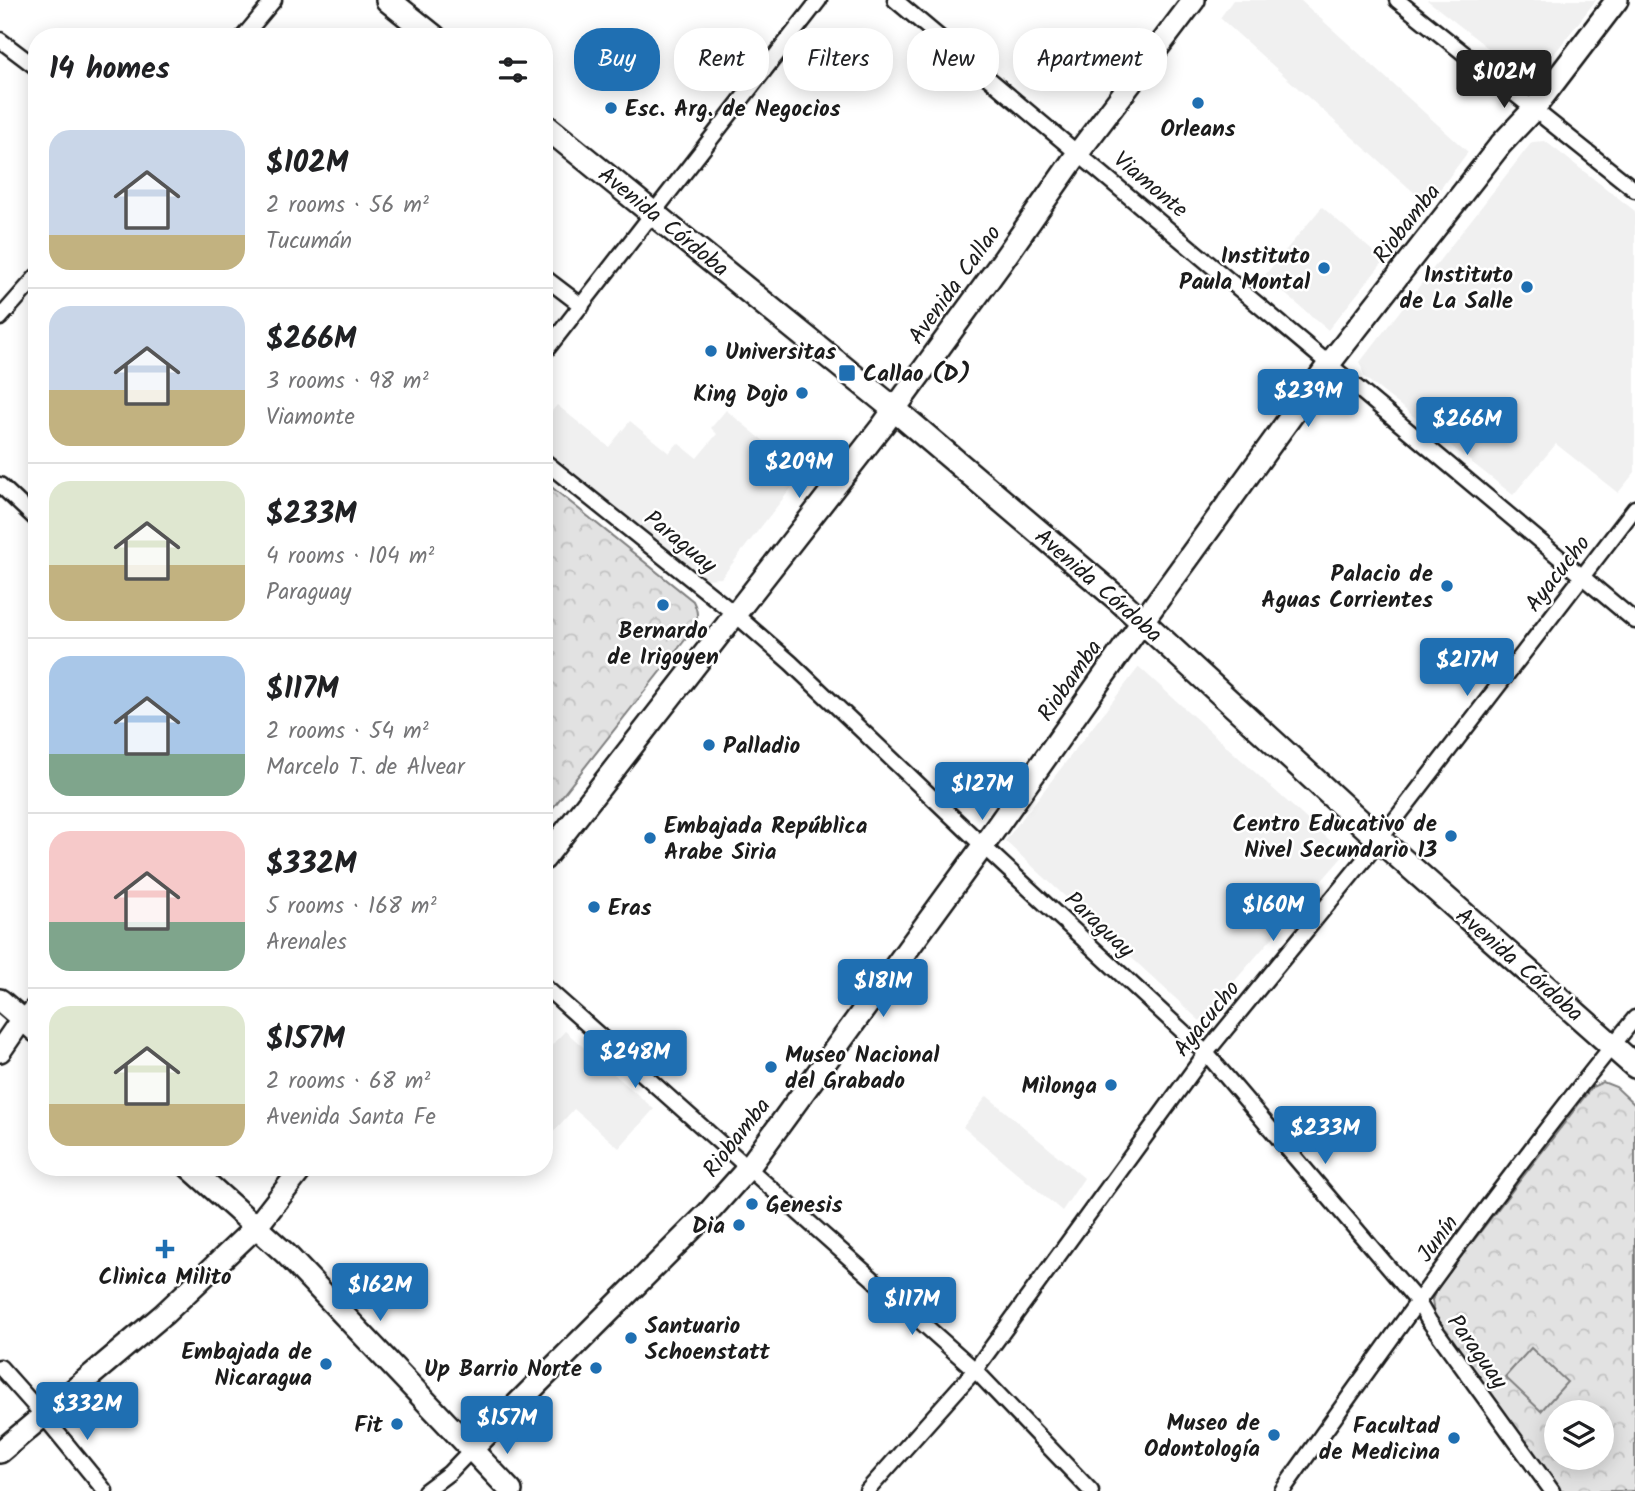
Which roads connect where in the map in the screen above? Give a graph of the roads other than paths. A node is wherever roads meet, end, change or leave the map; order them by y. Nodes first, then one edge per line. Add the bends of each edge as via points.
1 (275, 0) edge
2 (820, 0) edge
3 (895, 0) edge
4 (1194, 0) edge
5 (1397, 0) edge
6 (1617, 0) edge
7 (402, 5) edge
8 (251, 28) edge
9 (425, 28) edge
10 (0, 40) edge
11 (28, 61) edge
12 (1533, 110) junction
13 (553, 132) edge
14 (1078, 153) junction
15 (1635, 191) edge
16 (655, 213) junction
17 (553, 284) edge
18 (28, 286) edge
19 (582, 306) junction
20 (0, 318) edge
21 (553, 342) edge
22 (1329, 364) junction
23 (894, 409) junction
24 (553, 468) edge
25 (0, 485) edge
26 (1635, 508) edge
27 (28, 511) edge
28 (1582, 577) junction
29 (736, 615) junction
30 (1635, 621) edge
31 (1142, 622) junction
32 (1380, 840) junction
33 (983, 846) junction
34 (553, 848) edge
35 (553, 994) edge
36 (0, 1000) edge
37 (1635, 1018) edge
38 (28, 1024) edge
39 (28, 1026) edge
40 (1612, 1046) junction
41 (0, 1051) edge
42 (1206, 1053) junction
43 (1635, 1066) edge
44 (749, 1167) junction
45 (199, 1176) edge
46 (296, 1176) edge
47 (257, 1226) junction
48 (1418, 1303) junction
49 (0, 1367) edge
50 (975, 1370) junction
51 (42, 1415) junction
52 (472, 1449) junction
53 (0, 1452) edge
54 (105, 1491) edge
55 (425, 1491) edge
56 (511, 1491) edge
57 (867, 1491) edge
58 (1091, 1491) edge
59 (1282, 1491) edge
60 (1552, 1491) edge

1 - 8 street
2 - 16 street
3 - 14 street, Viamonte
4 - 14 main road, Avenida Callao
5 - 12 street
6 - 12 main road, Riobamba
7 - 9 main road
10 - 11 street
12 - 15 street
12 - 22 main road, Riobamba via 1501,144
13 - 16 main road, Avenida Córdoba
14 - 22 street, Viamonte
14 - 23 main road, Avenida Callao
16 - 19 street
16 - 23 main road, Avenida Córdoba
17 - 19 street
18 - 20 street
19 - 21 street
22 - 28 street, Viamonte
22 - 31 main road, Riobamba
23 - 29 main road, Avenida Callao
23 - 31 main road, Avenida Córdoba
24 - 29 street, Paraguay
25 - 27 street
26 - 28 street, Ayacucho
28 - 30 street, Viamonte
28 - 32 street, Ayacucho
29 - 33 street, Paraguay
29 - 34 main road, Avenida Callao
31 - 32 main road, Avenida Córdoba
31 - 33 main road, Riobamba
32 - 40 main road, Avenida Córdoba
32 - 42 street, Ayacucho
33 - 42 street, Paraguay
33 - 44 main road, Riobamba
35 - 44 street
36 - 38 main road
37 - 40 street, Junín
39 - 41 main road
40 - 43 main road, Avenida Córdoba
40 - 48 street, Junín
42 - 48 street, Paraguay
42 - 50 street, Ayacucho
44 - 50 street
44 - 52 main road, Riobamba
45 - 47 main road
46 - 47 main road
47 - 51 main road via 164,1314
47 - 52 main road
48 - 59 street, Junín
48 - 60 street, Paraguay
49 - 51 street
50 - 57 street, Ayacucho
50 - 58 street
51 - 53 main road
51 - 54 street
52 - 55 street, Riobamba
52 - 56 main road

